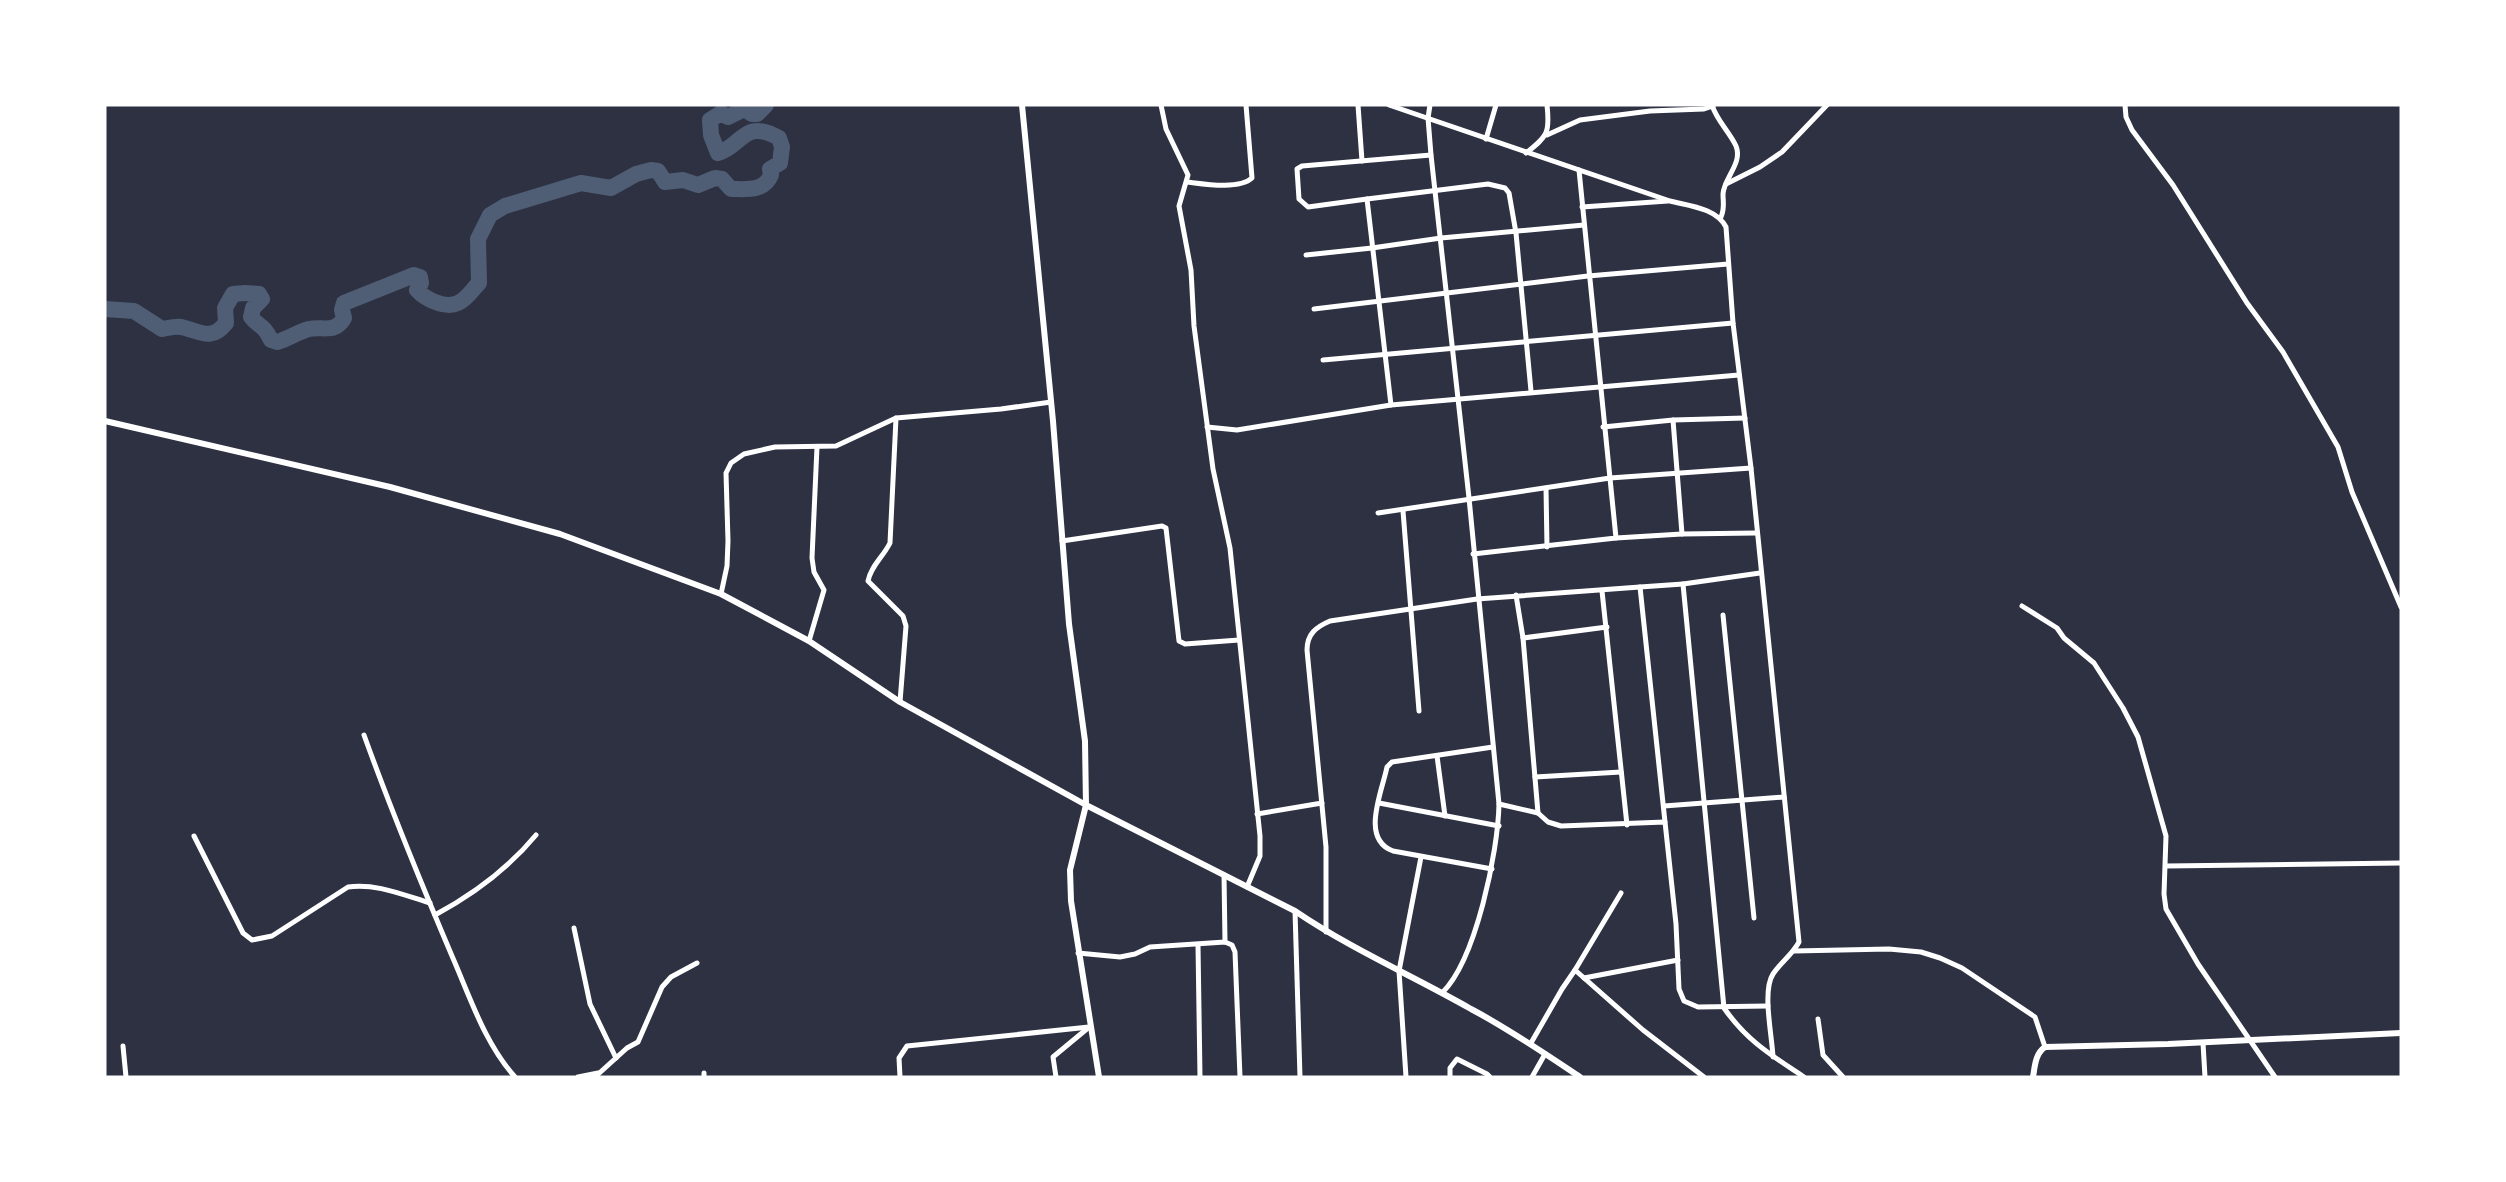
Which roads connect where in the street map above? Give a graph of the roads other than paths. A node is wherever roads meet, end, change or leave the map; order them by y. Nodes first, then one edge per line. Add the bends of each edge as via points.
1 (1022, 105) edge
2 (1161, 105) edge
3 (1246, 105) edge
4 (1358, 105) edge
5 (1389, 105) edge
6 (1430, 105) edge
7 (1496, 105) edge
8 (1547, 105) edge
9 (1827, 105) edge
10 (2125, 105) edge
11 (1712, 106) edge
12 (1428, 118) junction
13 (1547, 135) junction
14 (1486, 139) junction
15 (1526, 153) junction
16 (1431, 155) junction
17 (1362, 161) junction
18 (1579, 170) junction
19 (1187, 182) junction
20 (1726, 184) junction
21 (1435, 190) junction
22 (1367, 199) junction
23 (1670, 201) junction
24 (1582, 207) junction
25 (1721, 217) junction
26 (1584, 225) junction
27 (1516, 233) junction
28 (1441, 238) junction
29 (1372, 249) junction
30 (1306, 255) dead end
31 (1728, 264) junction
32 (1588, 276) junction
33 (1520, 284) junction
34 (1447, 295) junction
35 (1378, 303) junction
36 (1314, 309) dead end
37 (1733, 323) junction
38 (1597, 334) junction
39 (1527, 341) junction
40 (1452, 347) junction
41 (1385, 353) junction
42 (1323, 360) dead end
43 (1739, 375) junction
44 (1600, 385) junction
45 (1531, 391) junction
46 (1458, 398) junction
47 (1051, 402) junction
48 (1391, 405) junction
49 (896, 418) junction
50 (1745, 418) junction
51 (1673, 420) junction
52 (105, 421) edge
53 (1207, 427) junction
54 (1603, 427) junction
55 (817, 447) junction
56 (1751, 468) junction
57 (1677, 473) junction
58 (1610, 478) junction
59 (1546, 488) junction
60 (1469, 498) junction
61 (1403, 511) junction
62 (1378, 513) dead end
63 (1756, 533) junction
64 (1682, 534) junction
65 (1616, 538) junction
66 (1062, 541) junction
67 (1547, 547) junction
68 (1473, 554) junction
69 (1760, 573) junction
70 (1683, 584) junction
71 (1640, 587) junction
72 (1602, 591) junction
73 (721, 594) junction
74 (1516, 595) junction
75 (1477, 599) junction
76 (2022, 606) dead end
77 (1411, 607) junction
78 (2401, 607) edge
79 (1723, 615) dead end
80 (1607, 627) junction
81 (1523, 638) junction
82 (1239, 639) junction
83 (809, 641) junction
84 (900, 702) junction
85 (1419, 711) dead end
86 (364, 735) dead end
87 (1493, 747) junction
88 (1437, 756) junction
89 (1621, 772) junction
90 (1535, 777) junction
91 (1784, 797) junction
92 (1743, 800) junction
93 (1322, 802) junction
94 (1379, 803) junction
95 (1705, 803) junction
96 (1499, 804) junction
97 (1086, 805) junction
98 (1664, 806) junction
99 (1538, 813) junction
100 (1257, 814) junction
101 (1445, 816) junction
102 (1665, 822) junction
103 (1627, 825) junction
104 (1499, 826) junction
105 (536, 835) dead end
106 (194, 836) dead end
107 (1421, 857) junction
108 (2401, 863) edge
109 (2166, 866) junction
110 (1492, 868) junction
111 (1224, 875) junction
112 (1247, 887) junction
113 (1621, 893) dead end
114 (430, 903) junction
115 (1295, 911) junction
116 (435, 915) junction
117 (1754, 918) dead end
118 (574, 928) dead end
119 (1326, 932) junction
120 (1225, 942) junction
121 (1198, 945) junction
122 (1794, 951) junction
123 (1078, 953) junction
124 (1678, 960) junction
125 (698, 963) dead end
126 (1575, 970) junction
127 (1399, 971) junction
128 (1584, 978) junction
129 (1442, 993) junction
130 (1768, 1006) junction
131 (1724, 1008) junction
132 (1818, 1019) dead end
133 (1089, 1027) junction
134 (2401, 1033) edge
135 (2251, 1041) junction
136 (1531, 1043) junction
137 (2203, 1043) junction
138 (123, 1046) dead end
139 (2045, 1047) junction
140 (1545, 1054) junction
141 (1773, 1057) junction
142 (616, 1058) junction
143 (598, 1075) edge
144 (126, 1077) edge
145 (515, 1077) edge
146 (578, 1077) edge
147 (900, 1077) edge
148 (1056, 1077) edge
149 (1099, 1077) edge
150 (1200, 1077) edge
151 (1240, 1077) edge
152 (1300, 1077) edge
153 (1406, 1077) edge
154 (1450, 1077) edge
155 (1490, 1077) edge
156 (1532, 1077) edge
157 (1580, 1077) edge
158 (1704, 1077) edge
159 (1804, 1077) edge
160 (1843, 1077) edge
161 (2033, 1077) edge
162 (2205, 1077) edge
163 (2275, 1077) edge

1 - 47 street
2 - 19 street via 1166,129 1185,165
3 - 19 street via 1252,178 1229,184
4 - 17 street
5 - 12 street
6 - 12 street
7 - 14 street
8 - 13 street
9 - 20 street via 1782,152
10 - 78 street via 2132,130 2283,352 2338,447 2352,492
11 - 13 street via 1580,120
11 - 20 street via 1737,149 1736,165
12 - 14 street
12 - 16 street
13 - 15 street
14 - 15 street
15 - 18 street
16 - 17 street
16 - 21 street
17 - 22 street via 1299,168 1299,199 1308,207
18 - 23 street
18 - 24 street
19 - 53 street via 1179,206 1191,270
20 - 25 street
21 - 22 street
21 - 27 street via 1488,184 1505,188
21 - 28 street
22 - 29 street
23 - 24 street
23 - 25 street
24 - 26 street
25 - 31 street via 1726,227
26 - 27 street
26 - 32 street
27 - 28 street
27 - 33 street
28 - 29 street
28 - 34 street
29 - 30 street
29 - 35 street
31 - 32 street
31 - 37 street
32 - 33 street
32 - 38 street
33 - 34 street
33 - 39 street
34 - 35 street
34 - 40 street
35 - 36 street
35 - 41 street
37 - 38 street
37 - 43 street
38 - 39 street
38 - 44 street
39 - 40 street
39 - 45 street
40 - 41 street
40 - 46 street
41 - 42 street
41 - 48 street
43 - 44 street
43 - 50 street
44 - 45 street
44 - 54 street
45 - 46 street
46 - 48 street
46 - 60 street
47 - 49 street
47 - 66 street
48 - 53 street via 1237,430
49 - 55 street via 836,446
49 - 84 street via 890,543 870,571 868,581 903,616 906,626
50 - 51 street
50 - 56 street
51 - 54 street
51 - 57 street
52 - 73 street via 390,487 560,534
53 - 82 street via 1230,548
54 - 58 street
55 - 73 street via 775,447 744,454 731,463 725,484 728,541
55 - 83 street via 812,558 814,572 824,590
56 - 57 street
56 - 63 street
57 - 58 street
57 - 64 street
58 - 59 street
58 - 65 street
59 - 60 street
59 - 67 street
60 - 61 street
60 - 68 street
61 - 62 street
61 - 77 street
63 - 64 street
63 - 69 street
64 - 65 street
65 - 67 street
66 - 82 street via 1166,528 1179,641 1185,644
66 - 97 street via 1085,741
67 - 68 street
68 - 75 street
69 - 70 street
69 - 91 street
70 - 71 street
70 - 95 street
71 - 72 street
71 - 98 street
72 - 74 street
72 - 80 street
73 - 83 street
74 - 75 street
74 - 81 street
75 - 77 street
75 - 87 street
76 - 109 street via 2057,628 2094,663 2123,708 2138,737 2166,836
77 - 85 street
77 - 93 street via 1330,621 1317,626 1307,642
79 - 92 street
80 - 81 street
80 - 89 street
81 - 90 street
82 - 100 street
83 - 84 street
84 - 97 street
86 - 114 street
87 - 88 street
87 - 96 street
88 - 94 street via 1400,759 1389,764
88 - 101 street
89 - 90 street
89 - 103 street
90 - 99 street
91 - 92 street
91 - 122 street via 1799,942
92 - 95 street
92 - 117 street
93 - 100 street
93 - 119 street
94 - 101 street
94 - 107 street via 1375,827 1383,848
95 - 98 street
95 - 131 street
96 - 99 street
96 - 104 street
97 - 111 street
97 - 123 street via 1070,870
98 - 102 street
99 - 103 street via 1548,822 1562,826
100 - 112 street via 1260,856
101 - 104 street
102 - 103 street
102 - 124 street
104 - 110 street
105 - 116 street via 483,886
106 - 114 street via 243,933 252,940 272,936 348,888 361,885
107 - 110 street
107 - 127 street
108 - 109 street
109 - 135 street via 2166,909
110 - 129 street via 1462,966
111 - 112 street
111 - 120 street
112 - 115 street
113 - 126 street
114 - 116 street
115 - 119 street
115 - 152 street
116 - 145 street via 477,1013 502,1063
118 - 142 street via 590,1004
119 - 127 street
120 - 121 street
120 - 151 street via 1234,948
121 - 123 street via 1150,947 1120,957
121 - 150 street
122 - 130 street via 1773,974 1768,986
122 - 139 street via 1889,949 1940,958 1962,968 2035,1017
123 - 133 street
124 - 128 street
124 - 131 street via 1679,989 1684,1001 1698,1007
125 - 142 street via 671,977 662,987 638,1042
126 - 128 street
126 - 136 street
127 - 129 street
127 - 153 street
128 - 158 street
129 - 136 street
130 - 131 street
130 - 141 street
131 - 141 street via 1739,1029
132 - 160 street via 1823,1055
133 - 147 street via 908,1046 898,1058
133 - 148 street via 1053,1057
133 - 149 street
134 - 135 street
135 - 137 street
135 - 163 street
136 - 140 street
137 - 139 street
137 - 162 street
138 - 144 street
139 - 161 street via 2036,1059
140 - 156 street
140 - 157 street
141 - 159 street
142 - 143 street
143 - 146 street
154 - 155 street via 1450,1068 1457,1059

